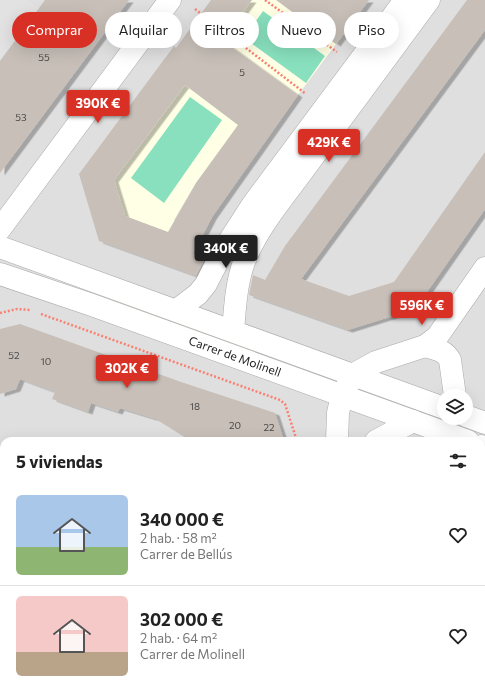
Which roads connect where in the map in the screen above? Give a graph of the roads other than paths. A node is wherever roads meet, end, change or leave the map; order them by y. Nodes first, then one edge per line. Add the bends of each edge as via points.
1 (170, 0) edge
2 (405, 0) edge
3 (429, 0) edge
4 (0, 229) edge
5 (230, 241) junction
6 (0, 247) edge
7 (248, 252) junction
8 (485, 268) edge
9 (0, 274) edge
10 (177, 310) junction
11 (233, 331) junction
12 (425, 346) junction
13 (354, 374) junction
14 (454, 389) edge
15 (342, 395) junction
16 (437, 405) edge
17 (473, 419) edge
18 (413, 421) junction
19 (485, 423) edge
20 (338, 437) edge
21 (383, 437) edge
22 (457, 437) edge

1 - 4 street
2 - 5 street via 253,204
3 - 7 street via 272,213
5 - 7 street via 231,250 235,254
5 - 10 street via 206,284 198,294
6 - 10 street, Carrer de Molinell
7 - 11 street via 239,279
8 - 12 street via 437,337
9 - 15 street, Carrer de Molinell
10 - 11 street, Carrer de Molinell
11 - 13 street, Carrer de Molinell
12 - 13 street via 376,362
12 - 14 street via 443,351 447,355
13 - 15 street
13 - 16 street, Carrer de Molinell
15 - 18 street, Carrer de Molinell
15 - 20 street via 338,413
17 - 19 street
18 - 21 street
18 - 22 street, Carrer de Molinell

